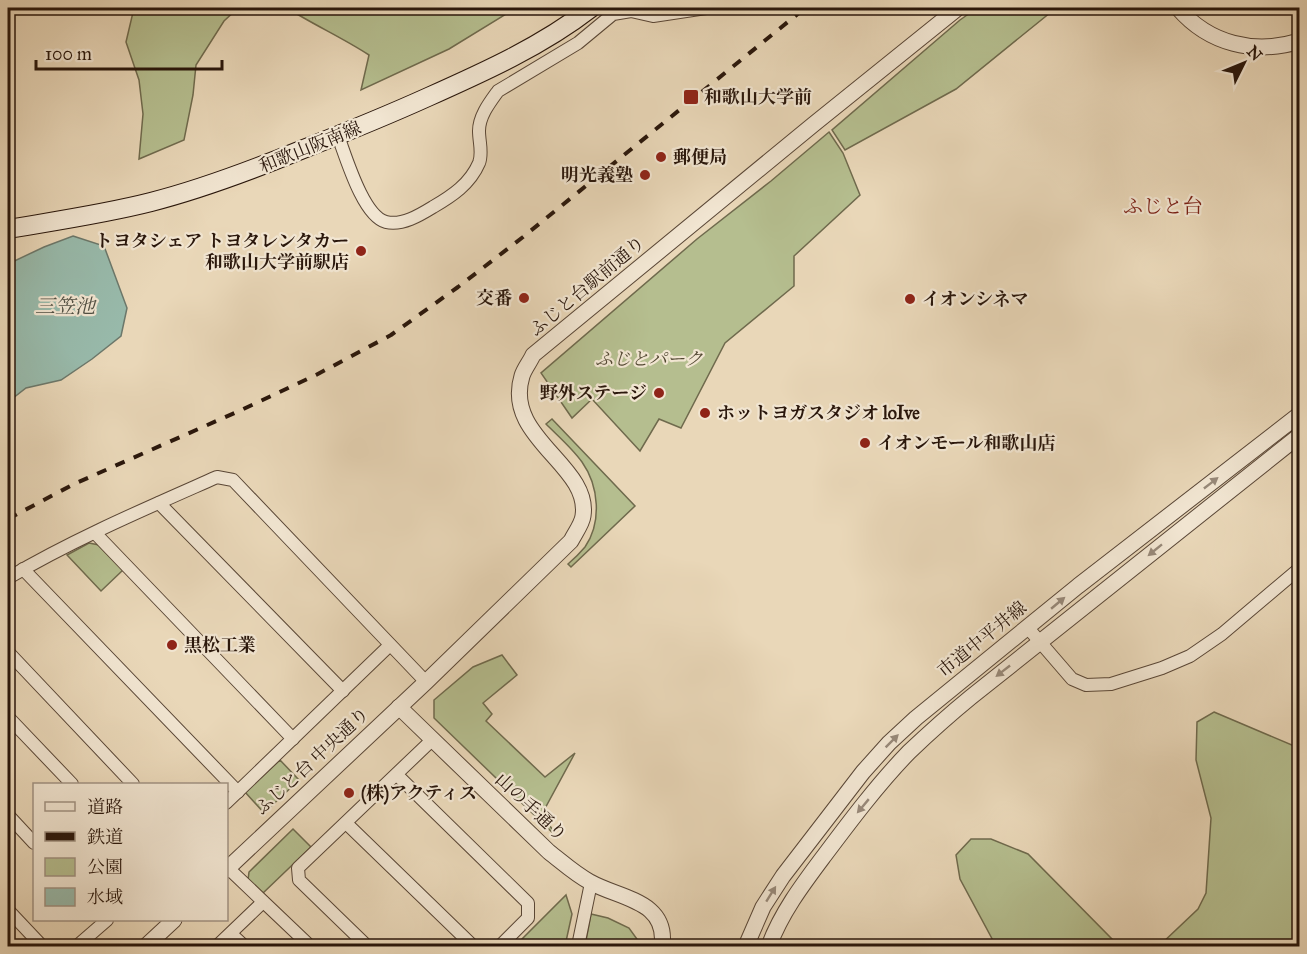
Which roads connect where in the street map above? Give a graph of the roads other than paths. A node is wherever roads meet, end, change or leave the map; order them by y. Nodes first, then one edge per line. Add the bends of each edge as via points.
1 (591, 8) edge
2 (706, 8) edge
3 (958, 8) edge
4 (1178, 8) edge
5 (617, 11) edge
6 (656, 12) edge
7 (1299, 41) edge
8 (338, 136) junction
9 (8, 229) edge
10 (1299, 414) edge
11 (1299, 435) edge
12 (159, 503) junction
13 (95, 533) junction
14 (1299, 568) edge
15 (23, 569) junction
16 (8, 578) edge
17 (1028, 628) junction
18 (1039, 642) junction
19 (390, 645) junction
20 (8, 652) edge
21 (426, 682) junction
22 (343, 691) junction
23 (399, 706) junction
24 (8, 717) edge
25 (293, 739) junction
26 (432, 740) junction
27 (397, 775) junction
28 (71, 783) edge
29 (132, 783) edge
30 (238, 792) junction
31 (228, 801) edge
32 (8, 815) edge
33 (346, 823) junction
34 (33, 842) edge
35 (228, 868) edge
36 (228, 870) edge
37 (591, 883) junction
38 (263, 902) junction
39 (8, 910) edge
40 (106, 921) edge
41 (173, 921) edge
42 (231, 934) junction
43 (42, 946) edge
44 (77, 946) edge
45 (146, 946) edge
46 (217, 946) edge
47 (244, 946) edge
48 (310, 946) edge
49 (367, 946) edge
50 (473, 946) edge
51 (500, 946) edge
52 (578, 946) edge
53 (662, 946) edge
54 (746, 946) edge
55 (769, 946) edge

1 - 8 main road, 和歌山阪南線 via 527,50
2 - 6 street
3 - 21 street, ふじと台駅前通り via 533,356 522,375 519,396 525,418 570,476 583,499 583,518 572,541
4 - 7 street via 1199,28 1239,45 1269,48
5 - 6 street
5 - 8 street via 578,43 498,91 483,115 479,129 480,160 474,173 465,185 428,211 398,223 384,222 373,213 359,191
8 - 9 main road, 和歌山阪南線 via 150,202
17 -> 10 street, 市道中平井線
11 -> 18 street, 市道中平井線
12 - 13 street
12 - 19 street via 218,477 233,480
12 - 22 street
13 - 15 street
13 - 25 street
14 - 18 street via 1190,656 1111,684 1086,685 1072,679
15 - 16 street
15 - 30 street
17 - 18 street
54 -> 17 street, 市道中平井線 via 783,876 863,772 916,718
18 -> 55 street, 市道中平井線 via 907,754 853,817 801,888
19 - 21 street
19 - 22 street
20 - 29 street
21 - 23 street
22 - 25 street
23 - 26 street, 山の手通り
23 - 35 street, ふじと台 中央通り
24 - 28 street
25 - 30 street
26 - 27 street
26 - 37 street, 山の手通り via 549,852
27 - 33 street
27 - 51 street via 528,903 528,918
30 - 31 street
32 - 34 street
33 - 49 street via 298,868 299,880
33 - 50 street
36 - 38 street
37 - 52 street
37 - 53 street, 山の手通り via 648,908 664,934
38 - 42 street
38 - 48 street
39 - 43 street
40 - 44 street
41 - 45 street
42 - 46 street
42 - 47 street

